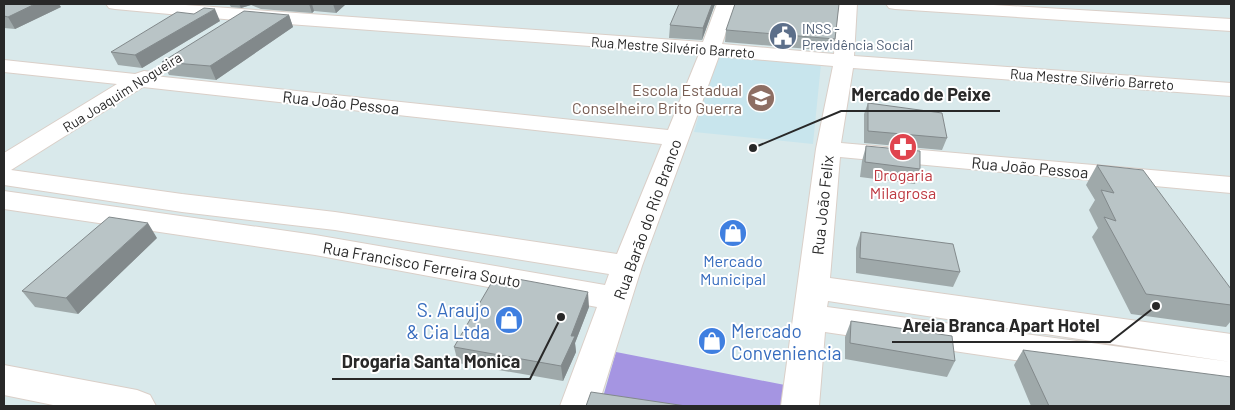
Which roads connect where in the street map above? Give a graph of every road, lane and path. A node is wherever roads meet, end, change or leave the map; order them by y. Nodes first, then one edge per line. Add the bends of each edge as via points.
1 (115, 4) edge
2 (265, 4) edge
3 (726, 4) edge
4 (848, 4) edge
5 (895, 4) edge
6 (246, 16) junction
7 (1231, 25) edge
8 (213, 36) edge
9 (711, 49) junction
10 (172, 61) edge
11 (844, 61) junction
12 (4, 66) edge
13 (138, 81) junction
14 (1231, 89) edge
15 (678, 138) junction
16 (828, 149) junction
17 (4, 164) edge
18 (4, 177) edge
19 (1231, 185) edge
20 (4, 200) edge
21 (134, 207) junction
22 (335, 222) junction
23 (314, 245) junction
24 (627, 266) junction
25 (617, 299) junction
26 (812, 302) junction
27 (1174, 340) junction
28 (1082, 341) junction
29 (1231, 348) edge
30 (1191, 371) junction
31 (1231, 377) edge
32 (4, 380) edge
33 (137, 406) edge
34 (579, 406) edge
35 (800, 406) edge

1 - 6 street, Rua Mestre Silvério Barreto
2 - 6 street
3 - 9 street, Rua Barão do Rio Branco
4 - 11 street, Rua João Felix
5 - 7 street
6 - 8 street
6 - 9 street, Rua Mestre Silvério Barreto
9 - 11 street, Rua Mestre Silvério Barreto
9 - 15 street, Rua Barão do Rio Branco
10 - 13 street, Rua Joaquim Nogueira
11 - 14 street, Rua Mestre Silvério Barreto
11 - 16 street, Rua João Felix
12 - 13 street, Rua João Pessoa
13 - 15 street, Rua João Pessoa
13 - 17 street, Rua Joaquim Nogueira
15 - 24 street, Rua Barão do Rio Branco
16 - 19 street, Rua João Pessoa
16 - 26 street, Rua João Felix
18 - 21 street, Rua Francisco Ferreira Souto
20 - 21 street, Rua Francisco Ferreira Souto
21 - 22 street, Rua Francisco Ferreira Souto
21 - 23 street, Rua Francisco Ferreira Souto
22 - 23 street, Rua Francisco Ferreira Souto
22 - 24 street, Rua Francisco Ferreira Souto
23 - 25 street, Rua Francisco Ferreira Souto
24 - 25 street, Rua Barão do Rio Branco
25 - 34 street, Rua Barão do Rio Branco
26 - 28 street
26 - 35 street, Rua João Felix
27 - 28 street
27 - 29 street
27 - 30 street
28 - 30 street
30 - 31 street
32 - 33 street

